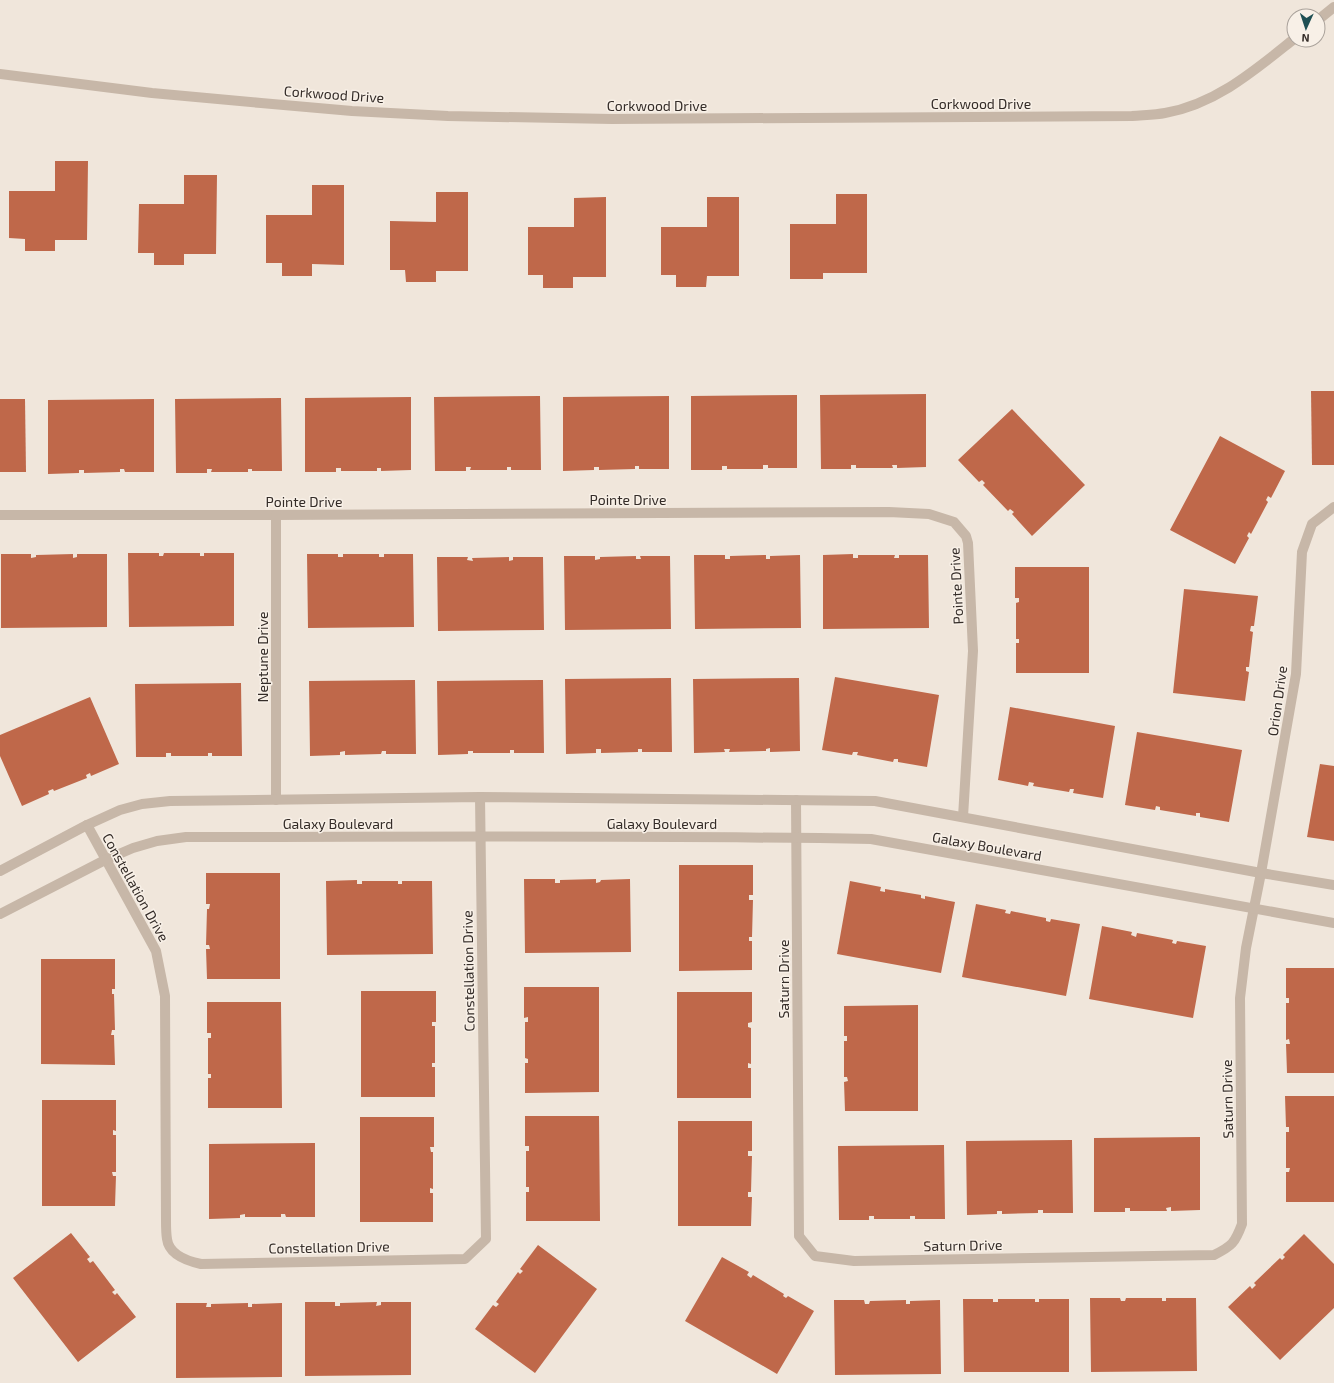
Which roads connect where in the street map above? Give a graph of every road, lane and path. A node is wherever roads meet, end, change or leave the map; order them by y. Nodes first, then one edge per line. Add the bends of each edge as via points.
1 (1334, 7) edge
2 (1326, 14) edge
3 (1286, 45) edge
4 (0, 74) edge
5 (1334, 507) edge
6 (0, 515) edge
7 (276, 515) junction
8 (480, 797) junction
9 (276, 800) junction
10 (796, 800) junction
11 (963, 817) junction
12 (87, 825) junction
13 (481, 836) junction
14 (796, 838) junction
15 (105, 860) junction
16 (0, 871) edge
17 (1261, 873) junction
18 (1334, 885) edge
19 (1253, 909) junction
20 (0, 914) edge
21 (1334, 923) edge

1 - 2 street
3 - 4 street, Corkwood Drive via 1253,72 1196,105 1165,113 1132,116 612,119 448,116 253,102
5 - 17 street, Orion Drive via 1312,524 1302,552 1296,674
6 - 7 street, Pointe Drive
7 - 9 street, Neptune Drive
7 - 11 street, Pointe Drive via 889,512 928,514 954,522 966,536 968,543 973,651
8 - 9 street, Galaxy Boulevard
8 - 10 street, Galaxy Boulevard
8 - 13 street, Constellation Drive
9 - 12 street, Galaxy Boulevard via 170,801 142,804 120,810
10 - 11 street, Galaxy Boulevard via 875,801
10 - 14 street, Saturn Drive
11 - 17 street, Galaxy Boulevard
12 - 15 street, Constellation Drive
12 - 16 street, Galaxy Boulevard
13 - 14 street, Galaxy Boulevard
13 - 15 street, Galaxy Boulevard via 186,837 157,841
13 - 15 street, Constellation Drive via 486,1239 465,1259 201,1264 188,1261 174,1253 167,1241 166,1220 165,996 156,951
14 - 19 street, Galaxy Boulevard via 871,839
14 - 19 street, Saturn Drive via 799,1236 815,1256 854,1261 1214,1255 1228,1248 1237,1239 1242,1224 1240,998
15 - 20 street, Galaxy Boulevard
17 - 18 street, Galaxy Boulevard
17 - 19 street, Orion Drive
19 - 21 street, Galaxy Boulevard

